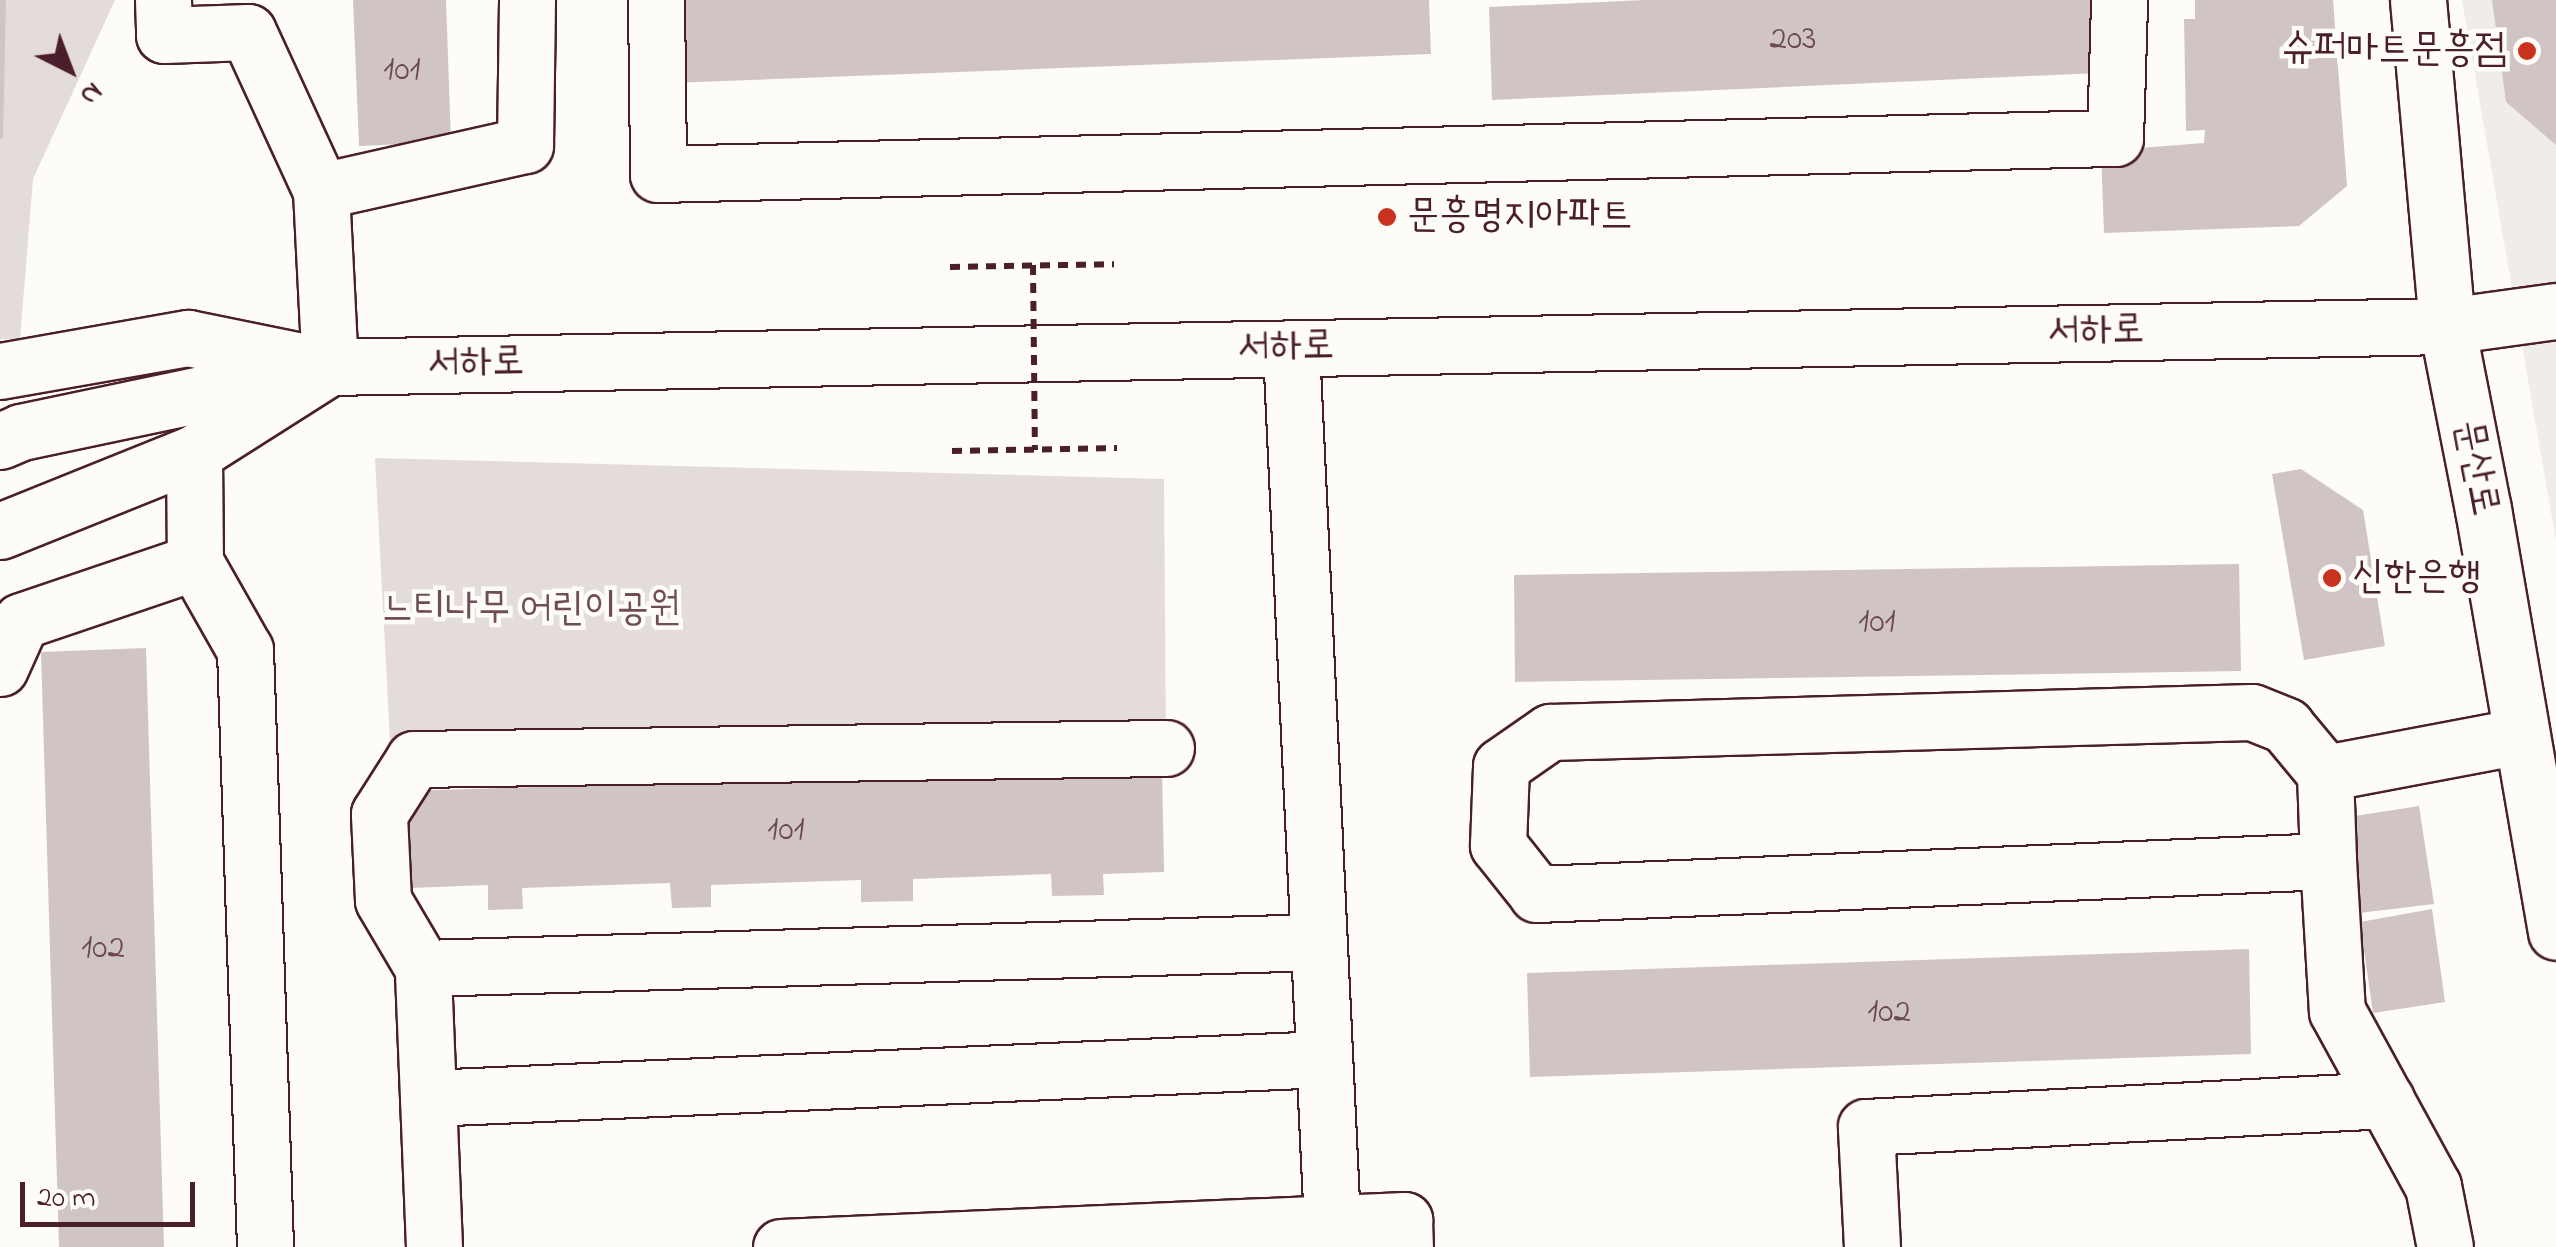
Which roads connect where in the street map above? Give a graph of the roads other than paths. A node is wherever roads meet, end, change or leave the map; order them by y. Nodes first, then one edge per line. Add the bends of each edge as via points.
1 (163, 0) edge
2 (527, 0) edge
3 (656, 0) edge
4 (2119, 0) edge
5 (2418, 0) edge
6 (248, 16) edge
7 (320, 192) junction
8 (2556, 311) edge
9 (2446, 326) junction
10 (1291, 348) junction
11 (330, 366) junction
12 (0, 370) edge
13 (11, 437) edge
14 (194, 453) junction
15 (0, 531) edge
16 (195, 562) junction
17 (0, 668) edge
18 (2521, 736) junction
19 (1166, 748) dead end
20 (2325, 772) junction
21 (2328, 861) junction
22 (2556, 932) edge
23 (1319, 942) junction
24 (422, 968) junction
25 (1324, 1059) junction
26 (428, 1098) junction
27 (2386, 1100) junction
28 (1332, 1224) junction
29 (265, 1247) edge
30 (434, 1247) edge
31 (781, 1247) edge
32 (1405, 1247) edge
33 (1872, 1247) edge
34 (2445, 1247) edge

1 - 6 main road via 164,35
2 - 7 main road via 525,145
3 - 4 main road via 658,174 2115,138
5 - 9 main road, 문산로
6 - 7 main road
7 - 11 main road
8 - 9 main road, 서하로
9 - 10 main road, 서하로
9 - 18 main road, 문산로
10 - 11 main road, 서하로
10 - 23 main road
11 - 12 main road via 188,338
11 - 13 main road, 서하로
11 - 14 main road
14 - 15 main road
14 - 16 main road
16 - 17 main road via 21,621
16 - 29 main road via 245,650
18 - 20 main road
18 - 22 main road, 문산로
19 - 24 main road via 414,758 378,814 383,900
20 - 21 main road
20 - 21 main road via 2286,726 2252,712 1550,732 1500,766 1498,845 1536,894
21 - 27 main road via 2337,1011
23 - 24 main road
23 - 25 main road
24 - 26 main road
25 - 26 main road
25 - 28 main road
26 - 30 main road
27 - 33 main road via 1866,1127
27 - 34 main road via 2434,1186
28 - 31 main road
28 - 32 main road via 1404,1220

